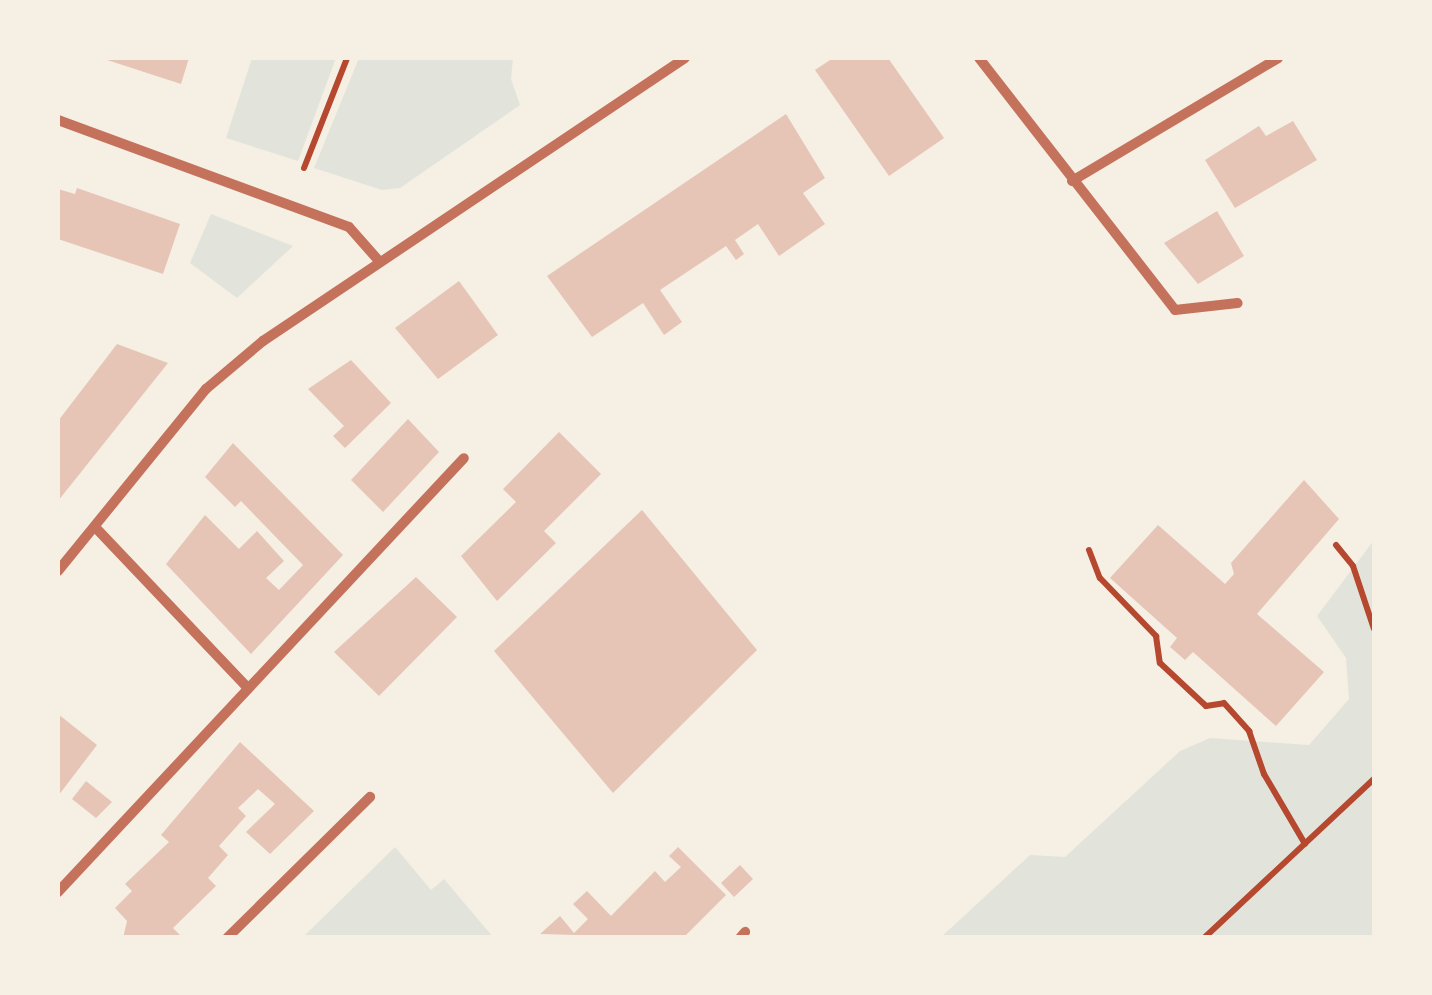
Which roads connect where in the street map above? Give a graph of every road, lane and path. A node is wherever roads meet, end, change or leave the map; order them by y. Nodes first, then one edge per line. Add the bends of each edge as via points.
1 (346, 58) edge
2 (686, 58) edge
3 (979, 58) edge
4 (1278, 58) edge
5 (58, 120) edge
6 (304, 168) dead end
7 (1072, 181) junction
8 (380, 262) junction
9 (1238, 303) dead end
10 (464, 458) dead end
11 (95, 527) junction
12 (1336, 545) dead end
13 (1088, 550) dead end
14 (58, 571) edge
15 (1374, 629) edge
16 (247, 686) junction
17 (1374, 779) edge
18 (370, 796) dead end
19 (1305, 844) junction
20 (58, 892) edge
21 (227, 938) edge
22 (1204, 938) edge

1 - 6 path
2 - 8 street
3 - 7 street
4 - 7 street
5 - 8 street via 349,228
7 - 9 street via 1175,310
8 - 11 street via 206,389
10 - 16 street
11 - 14 street
11 - 16 street
12 - 15 path via 1353,566
13 - 19 path via 1100,578 1156,636 1160,664 1206,706 1224,703 1248,731 1264,774
16 - 20 street
17 - 19 path
18 - 21 street
19 - 22 path

